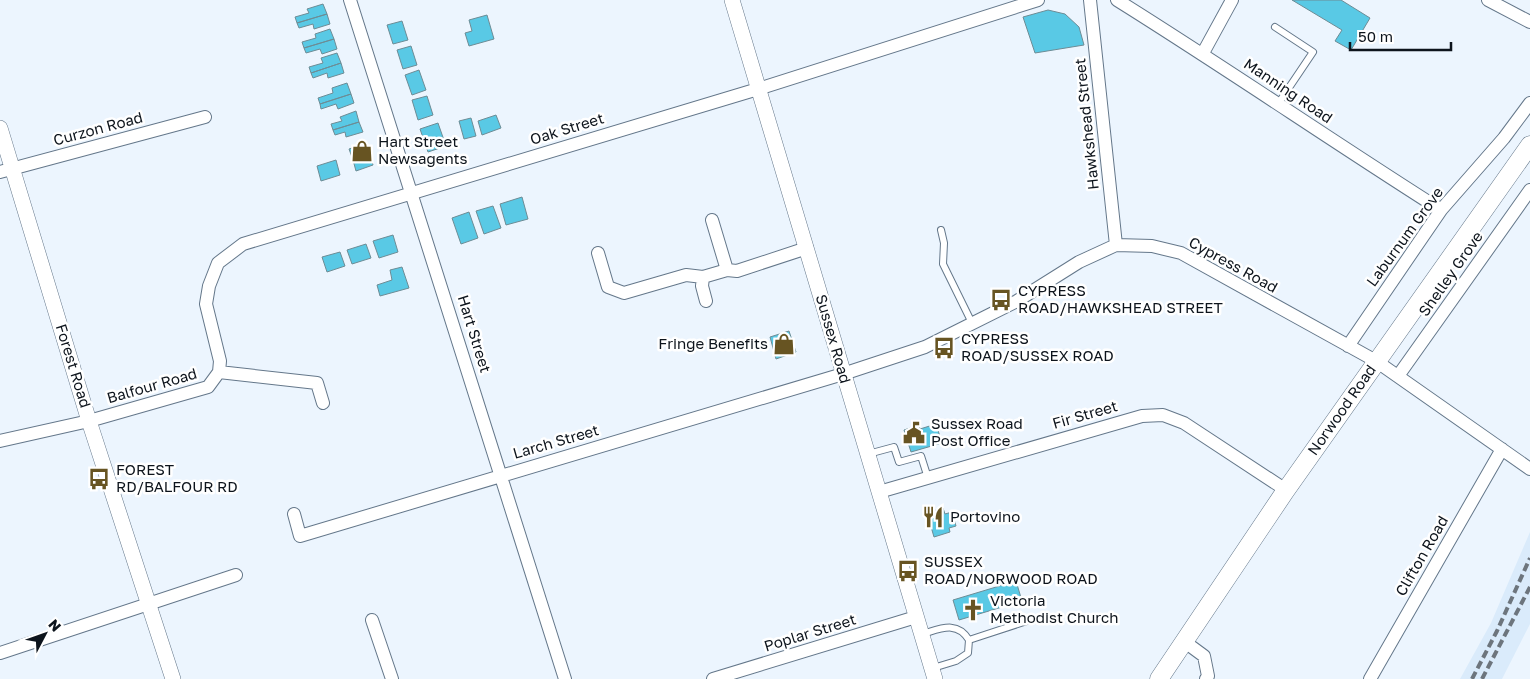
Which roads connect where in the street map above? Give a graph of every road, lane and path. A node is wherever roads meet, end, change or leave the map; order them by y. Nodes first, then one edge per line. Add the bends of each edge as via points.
1 (350, 0) edge
2 (732, 0) edge
3 (1038, 0) edge
4 (1090, 0) edge
5 (1117, 0) edge
6 (1232, 0) edge
7 (1488, 0) edge
8 (1530, 22) edge
9 (1275, 27) dead end
10 (1203, 53) junction
11 (758, 89) junction
12 (1530, 103) edge
13 (1277, 105) junction
14 (205, 117) dead end
15 (0, 128) edge
16 (1530, 145) edge
17 (6, 171) edge
18 (1530, 190) edge
19 (412, 192) junction
20 (1441, 210) junction
21 (712, 220) dead end
22 (941, 230) dead end
23 (1116, 245) junction
24 (808, 248) junction
25 (598, 253) dead end
26 (727, 270) junction
27 (703, 277) junction
28 (706, 301) dead end
29 (972, 323) junction
30 (1348, 346) junction
31 (1376, 361) junction
32 (219, 372) junction
33 (843, 374) junction
34 (1398, 376) junction
35 (323, 403) dead end
36 (89, 421) junction
37 (0, 441) edge
38 (1502, 449) junction
39 (867, 454) junction
40 (1530, 469) edge
41 (501, 475) junction
42 (928, 478) junction
43 (1286, 490) junction
44 (879, 492) junction
45 (294, 514) dead end
46 (236, 575) dead end
47 (149, 604) junction
48 (916, 617) junction
49 (372, 620) dead end
50 (1027, 621) dead end
51 (922, 634) junction
52 (969, 640) junction
53 (1185, 642) junction
54 (0, 653) edge
55 (933, 674) edge
56 (173, 679) edge
57 (392, 679) edge
58 (565, 679) edge
59 (713, 679) edge
60 (1159, 679) edge
61 (1206, 679) edge
62 (1370, 679) edge

1 - 19 street, Hart Street
2 - 11 street, Sussex Road
3 - 11 street, Oak Street
4 - 23 street, Hawkshead Street
5 - 10 street, Manning Road
6 - 10 street
7 - 8 street
9 - 13 lane via 1313,52
10 - 13 street, Manning Road
11 - 19 street, Oak Street
11 - 24 street, Sussex Road
12 - 20 street, Laburnum Grove
13 - 20 street, Manning Road
14 - 17 street, Curzon Road
15 - 17 street, Forest Road
16 - 31 main road, Norwood Road
17 - 36 street, Forest Road
18 - 34 street, Shelley Grove
19 - 32 street, Oak Street via 243,244 218,263 206,304 220,361
19 - 41 street, Hart Street
20 - 30 street, Laburnum Grove
21 - 26 street
22 - 29 lane via 943,264
23 - 29 street, Cypress Road via 1079,262 1017,301
23 - 30 street, Cypress Road via 1152,246 1182,253
24 - 26 street via 737,271
24 - 33 street, Sussex Road
25 - 27 street via 608,287 624,293 686,275
26 - 27 street
27 - 28 street
29 - 33 street, Cypress Road via 925,346
30 - 31 street, Cypress Road
31 - 34 street, Cypress Road
31 - 43 main road, Norwood Road
32 - 35 street via 317,383
32 - 36 street, Balfour Road via 208,387
33 - 39 street, Sussex Road
33 - 41 street, Larch Street
34 - 38 street, Cypress Road
36 - 37 street, Balfour Road
36 - 47 street, Forest Road
38 - 40 street, Cypress Road
38 - 62 street, Clifton Road
39 - 42 lane via 894,447 899,462 921,456
39 - 44 street, Sussex Road
41 - 45 street, Larch Street via 300,536
41 - 58 street, Hart Street
42 - 43 street, Fir Street via 1142,416 1163,415 1184,423
42 - 44 street, Fir Street
43 - 53 main road, Norwood Road
44 - 48 street, Sussex Road
46 - 47 street
47 - 54 street
47 - 56 street, Forest Road
48 - 51 street, Sussex Road
48 - 59 street, Poplar Street
49 - 57 street
50 - 52 lane
51 - 52 lane via 952,626 959,628
51 - 55 street, Sussex Road
52 - 55 lane via 968,653
53 - 60 main road, Norwood Road
53 - 61 street via 1204,656

